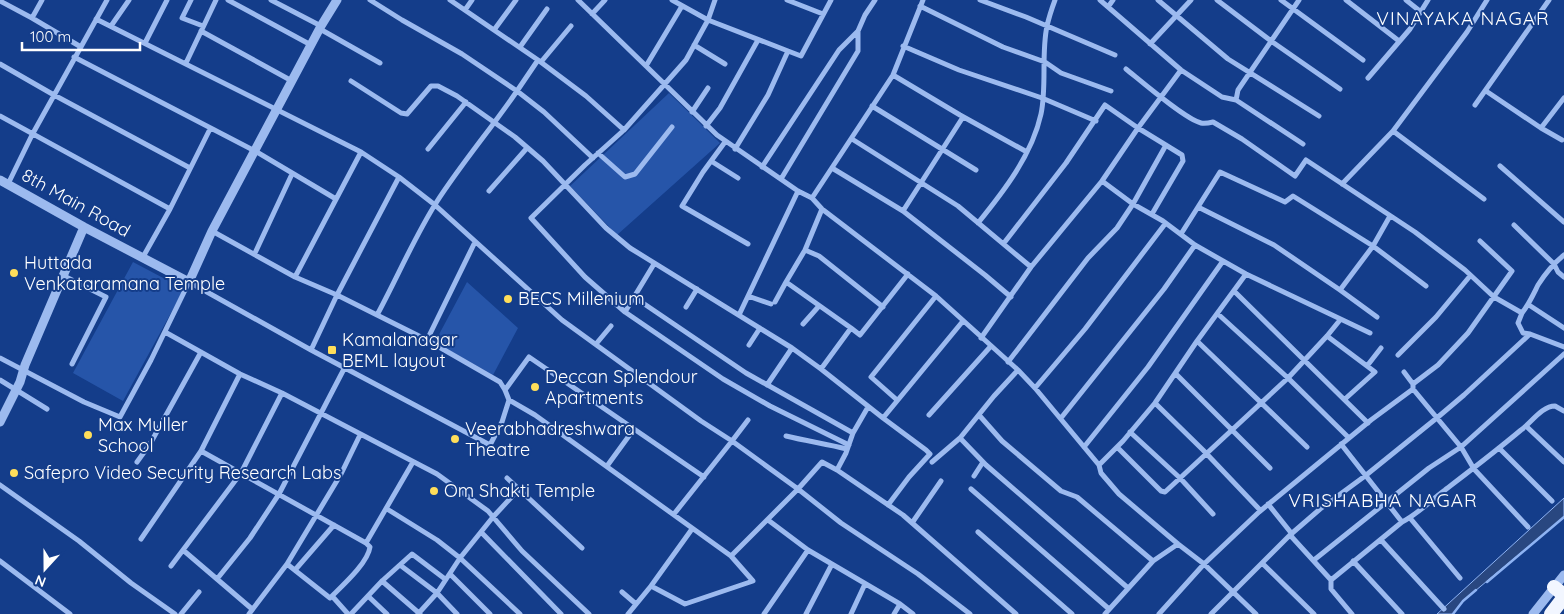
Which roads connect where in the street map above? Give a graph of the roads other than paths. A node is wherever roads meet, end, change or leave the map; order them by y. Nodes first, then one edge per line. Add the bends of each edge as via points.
1 (42, 0) edge
2 (107, 0) edge
3 (129, 0) edge
4 (167, 0) edge
5 (191, 0) edge
6 (216, 0) edge
7 (228, 0) edge
8 (271, 0) edge
9 (337, 0) edge
10 (370, 0) edge
11 (450, 0) edge
12 (472, 0) edge
13 (516, 0) edge
14 (578, 0) edge
15 (605, 0) edge
16 (672, 0) edge
17 (715, 0) edge
18 (787, 0) edge
19 (831, 0) edge
20 (874, 0) edge
21 (923, 0) edge
22 (980, 0) edge
23 (1055, 0) edge
24 (1100, 0) edge
25 (1113, 0) edge
26 (1158, 0) edge
27 (1191, 0) edge
28 (1217, 0) edge
29 (1281, 0) edge
30 (1299, 0) edge
31 (1346, 0) edge
32 (1406, 0) edge
33 (1428, 0) edge
34 (1487, 0) edge
35 (1549, 0) edge
36 (0, 1) edge
37 (682, 6) junction
38 (920, 6) junction
39 (1108, 7) junction
40 (547, 9) dead end
41 (464, 10) junction
42 (1293, 10) junction
43 (1421, 12) junction
44 (592, 14) junction
45 (823, 14) junction
46 (1178, 16) junction
47 (32, 18) junction
48 (96, 19) junction
49 (708, 20) junction
50 (111, 26) junction
51 (572, 26) dead end
52 (1047, 26) junction
53 (320, 27) junction
54 (202, 29) junction
55 (494, 30) junction
56 (858, 31) junction
57 (758, 40) junction
58 (1271, 41) junction
59 (1399, 42) junction
60 (145, 43) junction
61 (1150, 44) junction
62 (694, 45) junction
63 (311, 46) junction
64 (904, 46) junction
65 (81, 47) junction
66 (520, 47) junction
67 (788, 51) junction
68 (1115, 55) dead end
69 (74, 57) junction
70 (1363, 60) dead end
71 (539, 61) junction
72 (1045, 62) junction
73 (186, 63) junction
74 (380, 63) dead end
75 (0, 64) edge
76 (725, 64) dead end
77 (646, 66) junction
78 (1126, 69) dead end
79 (1181, 70) junction
80 (1250, 72) junction
81 (893, 75) junction
82 (1368, 78) dead end
83 (292, 81) junction
84 (350, 81) dead end
85 (664, 84) junction
86 (708, 88) dead end
87 (1340, 89) dead end
88 (517, 91) junction
89 (1111, 91) dead end
90 (1486, 91) junction
91 (54, 95) junction
92 (1161, 96) junction
93 (1042, 98) junction
94 (1564, 98) edge
95 (1236, 100) junction
96 (466, 102) junction
97 (1475, 105) dead end
98 (872, 106) junction
99 (276, 111) junction
100 (692, 112) junction
101 (0, 116) edge
102 (1319, 116) dead end
103 (963, 117) junction
104 (1096, 120) junction
105 (495, 124) junction
106 (706, 126) junction
107 (672, 128) dead end
108 (1138, 128) junction
109 (1541, 128) junction
110 (210, 129) junction
111 (624, 130) junction
112 (1393, 131) junction
113 (32, 135) junction
114 (852, 139) junction
115 (1562, 140) dead end
116 (725, 142) junction
117 (1303, 144) dead end
118 (1166, 145) junction
119 (527, 148) junction
120 (735, 148) junction
121 (428, 149) dead end
122 (943, 149) junction
123 (255, 151) junction
124 (361, 152) junction
125 (1027, 152) junction
126 (598, 153) junction
127 (593, 158) junction
128 (711, 161) junction
129 (1500, 166) dead end
130 (762, 167) junction
131 (190, 168) junction
132 (832, 168) junction
133 (976, 170) dead end
134 (292, 174) junction
135 (399, 177) junction
136 (738, 178) dead end
137 (781, 179) junction
138 (1102, 181) junction
139 (4, 182) edge
140 (922, 183) junction
141 (1342, 184) junction
142 (565, 186) junction
143 (489, 191) dead end
144 (798, 191) junction
145 (812, 198) junction
146 (336, 199) junction
147 (1484, 199) dead end
148 (1133, 204) junction
149 (435, 206) junction
150 (1198, 207) junction
151 (170, 209) junction
152 (822, 210) junction
153 (903, 211) junction
154 (1152, 214) junction
155 (1390, 216) junction
156 (1564, 222) edge
157 (978, 223) junction
158 (1165, 224) junction
159 (1514, 225) dead end
160 (84, 227) junction
161 (212, 231) junction
162 (1181, 234) junction
163 (1480, 241) dead end
164 (475, 242) junction
165 (1004, 243) junction
166 (748, 244) dead end
167 (1195, 245) junction
168 (1373, 246) junction
169 (805, 250) junction
170 (255, 253) junction
171 (1564, 255) edge
172 (143, 257) junction
173 (1223, 261) junction
174 (654, 264) junction
175 (1554, 264) junction
176 (1032, 267) junction
177 (908, 274) junction
178 (1246, 274) junction
179 (64, 276) junction
180 (1470, 276) junction
181 (295, 277) junction
182 (1564, 277) edge
183 (189, 282) junction
184 (786, 282) junction
185 (1426, 286) dead end
186 (697, 289) junction
187 (1340, 290) junction
188 (1234, 291) junction
189 (337, 295) junction
190 (748, 296) junction
191 (936, 296) junction
192 (634, 297) junction
193 (1011, 297) junction
194 (1494, 297) junction
195 (1529, 305) junction
196 (820, 306) junction
197 (883, 306) junction
198 (686, 307) dead end
199 (625, 312) junction
200 (1522, 313) junction
201 (1218, 314) junction
202 (377, 315) junction
203 (739, 315) junction
204 (1377, 318) dead end
205 (1340, 320) junction
206 (963, 321) junction
207 (803, 324) dead end
208 (611, 326) dead end
209 (760, 328) junction
210 (852, 328) junction
211 (1564, 328) edge
212 (165, 332) junction
213 (1370, 332) dead end
214 (1530, 334) junction
215 (1327, 336) junction
216 (981, 338) junction
217 (427, 340) junction
218 (1197, 341) junction
219 (596, 344) junction
220 (749, 345) dead end
221 (991, 346) junction
222 (1564, 347) edge
223 (792, 348) junction
224 (1381, 348) dead end
225 (311, 350) junction
226 (201, 352) junction
227 (1564, 354) edge
228 (1398, 355) dead end
229 (0, 358) edge
230 (1305, 360) junction
231 (1008, 362) junction
232 (72, 364) dead end
233 (1367, 366) junction
234 (345, 367) junction
235 (821, 369) junction
236 (1018, 370) junction
237 (23, 371) junction
238 (1404, 372) dead end
239 (240, 374) junction
240 (1176, 374) junction
241 (1288, 378) junction
242 (0, 380) edge
243 (767, 385) junction
244 (1413, 386) junction
245 (1035, 388) junction
246 (16, 390) junction
247 (506, 390) junction
248 (282, 393) junction
249 (1345, 399) junction
250 (509, 400) junction
251 (897, 400) junction
252 (1155, 403) junction
253 (1262, 404) junction
254 (868, 408) junction
255 (47, 409) dead end
256 (1564, 411) edge
257 (321, 414) junction
258 (929, 415) dead end
259 (979, 416) junction
260 (1438, 417) junction
261 (882, 418) junction
262 (1061, 418) junction
263 (748, 420) dead end
264 (0, 422) edge
265 (1368, 423) junction
266 (1526, 426) junction
267 (634, 429) junction
268 (1232, 430) junction
269 (1130, 432) junction
270 (853, 433) junction
271 (360, 435) junction
272 (786, 436) dead end
273 (960, 438) junction
274 (1349, 438) junction
275 (732, 441) junction
276 (1341, 444) junction
277 (1461, 446) junction
278 (848, 447) junction
279 (1084, 447) junction
280 (1117, 447) junction
281 (1306, 447) dead end
282 (1499, 448) junction
283 (201, 451) junction
284 (1207, 454) junction
285 (136, 462) dead end
286 (413, 462) junction
287 (932, 462) dead end
288 (983, 462) junction
289 (1564, 462) edge
290 (1099, 465) junction
291 (607, 466) junction
292 (1270, 468) dead end
293 (1474, 468) junction
294 (837, 470) junction
295 (241, 473) junction
296 (974, 476) dead end
297 (1365, 476) junction
298 (704, 477) junction
299 (507, 478) dead end
300 (1180, 478) junction
301 (941, 481) dead end
302 (0, 484) edge
303 (519, 489) junction
304 (798, 489) junction
305 (971, 489) dead end
306 (279, 494) junction
307 (1552, 501) dead end
308 (1386, 502) junction
309 (1268, 504) junction
310 (888, 505) junction
311 (387, 509) junction
312 (1260, 510) junction
313 (674, 514) junction
314 (1213, 514) dead end
315 (317, 515) junction
316 (493, 517) junction
317 (1410, 518) junction
318 (768, 520) junction
319 (1402, 522) junction
320 (912, 523) junction
321 (334, 525) junction
322 (1528, 527) dead end
323 (692, 529) junction
324 (480, 532) junction
325 (978, 532) dead end
326 (1291, 534) junction
327 (141, 539) dead end
328 (1382, 540) junction
329 (366, 543) junction
330 (1178, 544) junction
331 (582, 548) dead end
332 (183, 550) junction
333 (808, 550) junction
334 (731, 556) junction
335 (460, 558) junction
336 (1314, 560) junction
337 (0, 561) edge
338 (1353, 561) junction
339 (1153, 562) junction
340 (287, 564) junction
341 (832, 564) junction
342 (1204, 564) junction
343 (1263, 564) junction
344 (400, 565) junction
345 (171, 566) dead end
346 (295, 570) junction
347 (450, 574) junction
348 (1564, 575) edge
349 (1460, 578) dead end
350 (216, 579) junction
351 (445, 579) junction
352 (1331, 580) junction
353 (382, 582) junction
354 (865, 584) junction
355 (651, 586) junction
356 (1128, 588) junction
357 (199, 592) dead end
358 (622, 592) dead end
359 (1233, 592) junction
360 (437, 593) junction
361 (1561, 593) edge
362 (332, 596) junction
363 (368, 596) junction
364 (636, 604) junction
365 (900, 604) junction
366 (252, 609) junction
367 (1444, 609) dead end
368 (1107, 612) edge
369 (353, 613) edge
370 (586, 613) edge
371 (70, 614) edge
372 (175, 614) edge
373 (181, 614) edge
374 (248, 614) edge
375 (387, 614) edge
376 (419, 614) edge
377 (457, 614) edge
378 (490, 614) edge
379 (520, 614) edge
380 (561, 614) edge
381 (628, 614) edge
382 (764, 614) edge
383 (806, 614) edge
384 (851, 614) edge
385 (894, 614) edge
386 (913, 614) edge
387 (970, 614) edge
388 (1016, 614) edge
389 (1072, 614) edge
390 (1159, 614) edge
391 (1211, 614) edge
392 (1256, 614) edge
393 (1314, 614) edge
394 (1352, 614) edge
395 (1402, 614) edge
396 (1533, 614) edge
397 (1551, 614) edge

1 - 47 street
2 - 48 street
3 - 50 street
4 - 60 street
5 - 54 street via 182,18
6 - 54 street
7 - 63 street
8 - 53 street
9 - 53 street
10 - 88 street via 462,54
11 - 41 street
12 - 41 street
13 - 55 street
14 - 44 street
15 - 44 street
16 - 37 street
17 - 49 street
18 - 45 street
19 - 45 street
20 - 56 street
21 - 38 street
22 - 52 street
23 - 52 street
24 - 39 street
25 - 39 street
26 - 46 street
27 - 46 street
28 - 58 street
29 - 42 street
30 - 42 street
31 - 59 street
32 - 43 street
33 - 43 street
34 - 112 street
35 - 90 street
36 - 47 street
37 - 49 street
37 - 77 street
38 - 64 street
38 - 72 street via 1004,47
39 - 61 street
40 - 66 street
41 - 55 street
42 - 58 street
42 - 70 street
43 - 59 street
44 - 77 street
45 - 67 street via 801,56
46 - 61 street
46 - 80 street via 1228,59
47 - 65 street
48 - 50 street
48 - 65 street
49 - 57 street
49 - 62 street
50 - 60 street
51 - 71 street
52 - 68 street
52 - 72 street
53 - 63 street
53 - 74 street
54 - 73 street
54 - 83 street
55 - 66 street
56 - 130 street via 839,50
56 - 137 street via 858,51
57 - 67 street
57 - 106 street via 720,108
58 - 80 street
58 - 87 street
59 - 82 street
60 - 73 street
61 - 79 street
62 - 76 street
62 - 85 street via 686,60
63 - 83 street
64 - 81 street
64 - 93 street via 959,70
65 - 69 street
66 - 71 street
67 - 120 street via 768,94
69 - 91 street
69 - 110 street
71 - 88 street
71 - 111 street
72 - 89 street via 1061,73
72 - 93 street
73 - 99 street
75 - 91 street
77 - 85 street
78 - 92 street
79 - 92 street
79 - 95 street via 1222,97
80 - 95 street via 1238,90
80 - 102 street
81 - 98 street
81 - 103 street
83 - 99 street
84 - 96 street via 401,113 407,114 431,86 438,86
85 - 100 street
85 - 111 street
86 - 100 street
88 - 105 street
88 - 127 street
90 - 97 street
90 - 109 street
91 - 113 street
91 - 131 street
92 - 108 street
92 - 141 street via 1199,123 1213,122 1235,135 1295,176 1306,160
93 - 104 street
93 - 125 street via 1041,114
94 - 109 street
95 - 117 street
96 - 105 street
96 - 121 street
98 - 114 street
98 - 122 street
99 - 123 street
99 - 124 street
100 - 106 street
101 - 113 street
103 - 122 street
103 - 125 street
104 - 108 street via 1105,104
104 - 165 street
105 - 119 street
105 - 149 street
106 - 116 street
107 - 126 street via 631,176 625,177
108 - 118 street
108 - 138 street
109 - 115 street
110 - 123 street
110 - 131 street
111 - 126 street
112 - 141 street
112 - 147 street
113 - 139 street
113 - 151 street
114 - 132 street
114 - 140 street
116 - 120 street
116 - 128 street
118 - 148 street
118 - 154 street via 1182,155 1183,161
119 - 142 street
119 - 143 street
120 - 130 street
122 - 133 street
122 - 140 street
123 - 134 street
123 - 161 street
124 - 135 street
124 - 146 street
125 - 157 street via 1004,192
126 - 127 street
127 - 142 street
128 - 136 street
128 - 166 street via 682,206
129 - 156 street
130 - 137 street
131 - 151 street
132 - 145 street
132 - 153 street
134 - 146 street
134 - 170 street
135 - 149 street
135 - 189 street
137 - 144 street
138 - 148 street
138 - 176 street
139 - 160 street, 8th Main Road
140 - 153 street
140 - 157 street
141 - 155 street
142 - 174 street via 618,239
142 - 199 street via 531,218 585,277
144 - 145 street
144 - 190 street
145 - 152 street
146 - 181 street
148 - 154 street
148 - 231 street
149 - 164 street
149 - 202 street
150 - 162 street
150 - 168 street via 1220,172 1285,202 1293,196
150 - 187 street via 1274,245
151 - 172 street
152 - 169 street
152 - 177 street
153 - 193 street
154 - 158 street
155 - 168 street
155 - 180 street
157 - 165 street
158 - 162 street
158 - 245 street via 1086,329
159 - 175 street
160 - 172 street, 8th Main Road
160 - 179 street
161 - 170 street
161 - 183 street
162 - 167 street
163 - 194 street via 1512,271
164 - 217 street
164 - 219 street via 562,320
165 - 176 street
167 - 173 street
167 - 262 street
168 - 185 street
168 - 187 street
169 - 184 street
169 - 197 street via 819,256
170 - 181 street
171 - 175 street
172 - 183 street, 8th Main Road
173 - 178 street
173 - 279 street via 1148,367
174 - 186 street
174 - 192 street
175 - 182 street
175 - 195 street via 1538,285
176 - 193 street
177 - 191 street
177 - 197 street
178 - 188 street
178 - 205 street
179 - 232 street via 106,297
179 - 237 street
180 - 194 street
180 - 228 street
181 - 189 street
183 - 212 street
183 - 225 street
184 - 190 street via 773,303
184 - 196 street
186 - 198 street
186 - 203 street
187 - 204 street
188 - 201 street
188 - 230 street
189 - 202 street
189 - 225 street
190 - 203 street
191 - 206 street
191 - 251 street via 871,377
192 - 199 street
192 - 243 street
193 - 216 street
194 - 200 street
194 - 244 street via 1468,333
195 - 200 street
195 - 211 street
196 - 207 street
196 - 210 street
197 - 210 street via 860,335
199 - 278 street via 723,379
200 - 214 street via 1518,323 1523,333
201 - 218 street
201 - 241 street
202 - 217 street
203 - 209 street
205 - 213 street
205 - 215 street
206 - 216 street
206 - 251 street
208 - 219 street
209 - 220 street
209 - 223 street
210 - 235 street
212 - 226 street
212 - 237 street via 120,417
214 - 222 street
214 - 260 street
215 - 230 street
215 - 233 street
216 - 221 street
217 - 247 street via 500,382
218 - 240 street
218 - 253 street
219 - 275 street
221 - 231 street
221 - 258 street
223 - 235 street
223 - 243 street
224 - 233 street
225 - 234 street
226 - 239 street
226 - 285 street via 150,444
227 - 277 street
229 - 237 street
230 - 241 street
230 - 249 street
231 - 236 street
233 - 249 street via 1375,372
234 - 250 street via 490,445
234 - 257 street
235 - 254 street
236 - 245 street
236 - 259 street
237 - 246 street
238 - 244 street
239 - 248 street
239 - 283 street
240 - 252 street
240 - 268 street
241 - 253 street
241 - 274 street
242 - 246 street
243 - 270 street
244 - 260 street
244 - 265 street
245 - 262 street
246 - 255 street
246 - 264 street
247 - 250 street
247 - 267 street via 529,357
248 - 257 street
248 - 295 street
249 - 265 street
250 - 291 street
251 - 261 street
252 - 269 street
252 - 284 street
253 - 268 street
253 - 281 street
254 - 261 street
254 - 270 street
256 - 266 street via 1551,406
257 - 271 street
257 - 306 street
259 - 273 street
259 - 339 street via 998,437 1061,491 1077,497
260 - 277 street
260 - 297 street
261 - 310 street via 930,454
262 - 279 street
263 - 275 street
265 - 274 street
266 - 282 street
266 - 289 street
267 - 291 street
267 - 298 street
268 - 284 street
268 - 292 street
269 - 280 street
269 - 300 street
270 - 278 street
271 - 286 street
271 - 315 street
272 - 278 street
273 - 287 street
273 - 288 street
274 - 276 street
275 - 298 street
275 - 304 street
276 - 297 street
276 - 309 street
277 - 293 street
277 - 308 street
278 - 294 street
279 - 290 street
280 - 290 street
280 - 300 street via 1162,491 1165,492
282 - 293 street
282 - 307 street
283 - 295 street
283 - 327 street
284 - 300 street
284 - 312 street
286 - 311 street
286 - 316 street via 437,474
288 - 296 street
288 - 356 street
290 - 330 street via 1101,473 1119,494
291 - 313 street
293 - 317 street
293 - 322 street
294 - 304 street via 822,462
294 - 310 street
295 - 306 street
295 - 332 street
297 - 308 street
297 - 326 street
298 - 313 street
299 - 303 street
300 - 314 street
301 - 320 street
302 - 372 street
303 - 316 street
303 - 331 street
304 - 318 street
304 - 387 street
305 - 368 street
306 - 315 street
306 - 350 street via 250,538
308 - 319 street
308 - 336 street
309 - 312 street
309 - 326 street
310 - 320 street
311 - 329 street
311 - 335 street
312 - 342 street
313 - 323 street
315 - 321 street
315 - 340 street
316 - 324 street
316 - 370 street
317 - 319 street
317 - 349 street
318 - 333 street
318 - 334 street
319 - 328 street
320 - 388 street
321 - 329 street
321 - 346 street
323 - 334 street
323 - 355 street
324 - 335 street
324 - 380 street
325 - 389 street
326 - 336 street
326 - 343 street
328 - 338 street
328 - 367 street
329 - 362 street via 370,546 365,560
330 - 339 street
330 - 342 street
332 - 345 street
332 - 350 street
333 - 341 street
333 - 382 street
334 - 355 street via 753,582 685,604
335 - 347 street
335 - 379 street
336 - 352 street
337 - 371 street
338 - 352 street
338 - 395 street
339 - 356 street
340 - 346 street
340 - 366 street
341 - 354 street
341 - 383 street
342 - 359 street
342 - 390 street
343 - 359 street
343 - 393 street
344 - 351 street via 412,554
344 - 353 street
344 - 360 street
346 - 362 street via 330,598
347 - 351 street
347 - 378 street
348 - 361 street
350 - 366 street
351 - 360 street
352 - 394 street via 1331,589
353 - 363 street
353 - 376 street
354 - 365 street
354 - 384 street
355 - 364 street
356 - 368 street
357 - 373 street
358 - 364 street
359 - 391 street
359 - 392 street
360 - 376 street
360 - 377 street
361 - 396 street
361 - 397 highway
362 - 369 street
363 - 369 street
363 - 375 street
364 - 381 street
365 - 385 street
365 - 386 street
366 - 374 street

